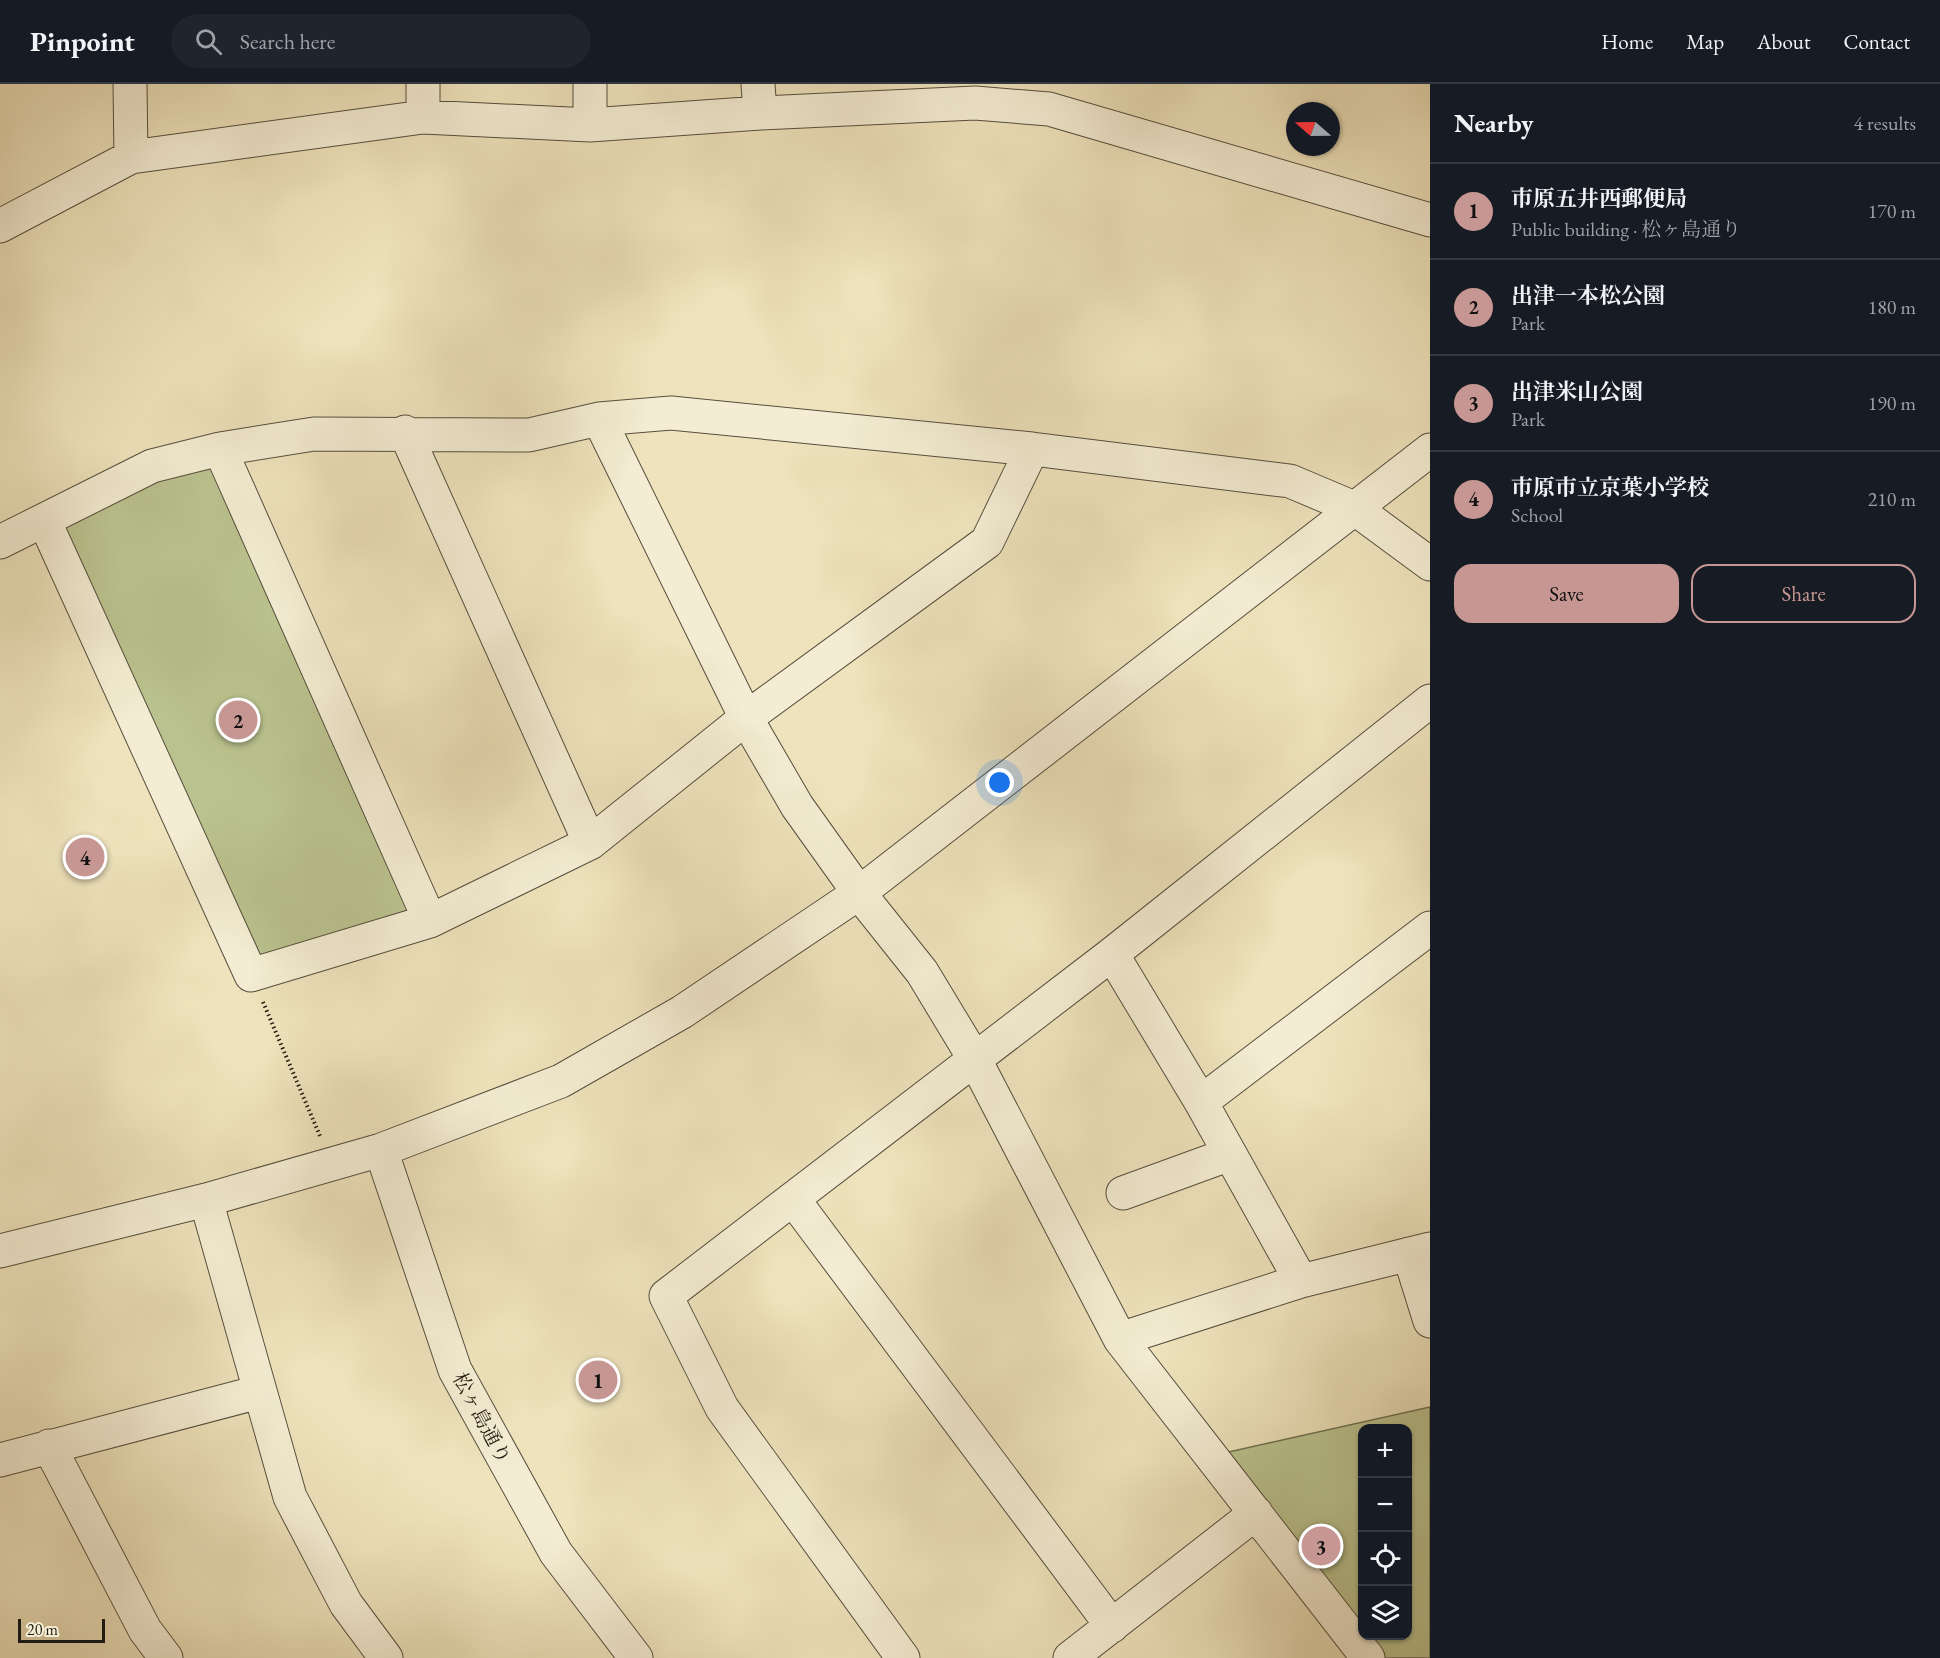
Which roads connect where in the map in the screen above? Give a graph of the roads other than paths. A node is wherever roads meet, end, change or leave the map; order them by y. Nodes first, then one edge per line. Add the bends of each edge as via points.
1 (130, 84) edge
2 (423, 84) edge
3 (590, 84) edge
4 (976, 93) edge
5 (759, 98) edge
6 (423, 117) junction
7 (590, 125) junction
8 (131, 157) junction
9 (1430, 220) edge
10 (0, 226) edge
11 (599, 419) junction
12 (405, 432) junction
13 (220, 449) junction
14 (1032, 449) junction
15 (1430, 450) edge
16 (1354, 508) junction
17 (44, 520) junction
18 (0, 542) edge
19 (1430, 564) edge
20 (1430, 701) edge
21 (746, 718) junction
22 (590, 843) junction
23 (859, 893) junction
24 (430, 921) junction
25 (1430, 928) edge
26 (1112, 954) junction
27 (974, 1058) junction
28 (1201, 1102) junction
29 (381, 1150) junction
30 (1230, 1154) junction
31 (1123, 1193) dead end
32 (793, 1199) junction
33 (206, 1200) junction
34 (0, 1251) edge
35 (1420, 1252) edge
36 (1301, 1281) junction
37 (1430, 1321) edge
38 (1120, 1339) junction
39 (259, 1392) junction
40 (49, 1446) junction
41 (0, 1460) edge
42 (1256, 1513) junction
43 (1112, 1626) junction
44 (166, 1658) edge
45 (386, 1658) edge
46 (636, 1658) edge
47 (903, 1658) edge
48 (1070, 1658) edge
49 (1368, 1658) edge

1 - 8 street
2 - 6 street
3 - 7 street
4 - 5 street
4 - 9 street via 1049,109
5 - 7 street
6 - 7 street
6 - 8 street
8 - 10 street
11 - 12 street via 529,435
11 - 14 street via 670,413
11 - 21 street
12 - 13 street via 314,434
12 - 22 street
13 - 17 street via 152,466
13 - 24 street
14 - 16 street via 1290,481
14 - 21 street via 987,542
15 - 16 street
16 - 19 street
16 - 23 street
17 - 18 street
17 - 24 street via 250,975
20 - 26 street
21 - 22 street
21 - 23 street via 797,806
22 - 24 street
23 - 27 street via 922,972
23 - 29 street via 682,1012 561,1081
25 - 28 street
26 - 27 street
26 - 28 street
27 - 32 street
27 - 38 street
28 - 30 street
29 - 33 street
29 - 46 street, 松ヶ島通り via 455,1370 556,1553
30 - 31 street
30 - 36 street
32 - 43 street
32 - 47 street via 666,1296 722,1408
33 - 34 street
33 - 39 street
35 - 36 street
35 - 37 street
36 - 38 street
38 - 42 street
39 - 40 street
39 - 45 street via 290,1497 346,1604
40 - 41 street
40 - 44 street via 145,1630
42 - 43 street
42 - 49 street
43 - 48 street

